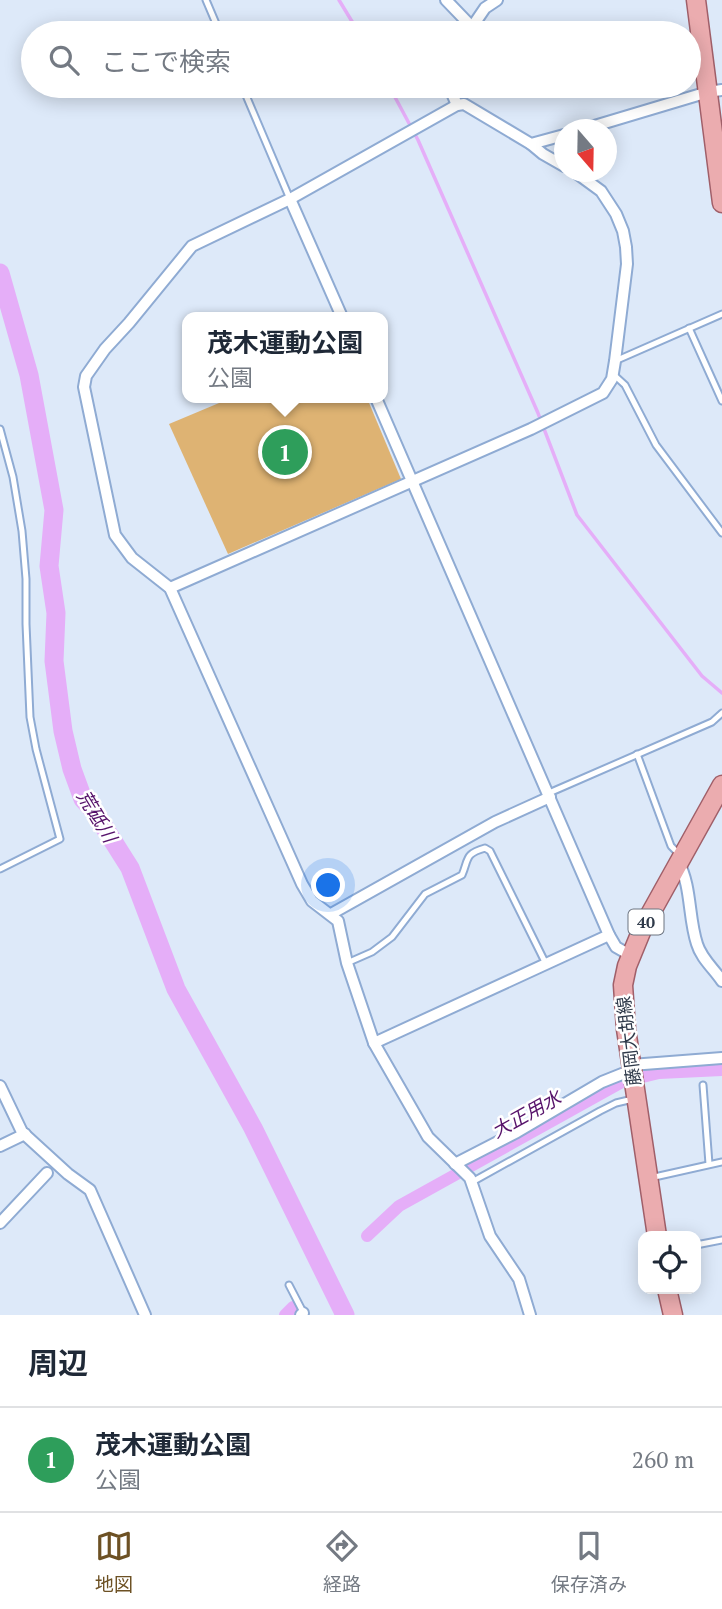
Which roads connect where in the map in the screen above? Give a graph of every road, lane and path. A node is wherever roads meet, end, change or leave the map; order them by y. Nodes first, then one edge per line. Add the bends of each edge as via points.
1 (206, 0) edge
2 (446, 0) edge
3 (497, 0) edge
4 (696, 0) edge
5 (215, 21) edge
6 (463, 21) edge
7 (476, 21) edge
8 (700, 21) edge
9 (701, 24) edge
10 (715, 91) edge
11 (247, 98) edge
12 (454, 98) edge
13 (691, 98) edge
14 (457, 104) junction
15 (617, 120) edge
16 (554, 138) edge
17 (531, 144) junction
18 (554, 160) edge
19 (589, 182) edge
20 (290, 199) junction
21 (722, 203) edge
22 (340, 312) edge
23 (722, 314) edge
24 (689, 328) junction
25 (615, 360) junction
26 (613, 374) junction
27 (722, 401) edge
28 (378, 403) edge
29 (0, 429) edge
30 (412, 480) junction
31 (722, 533) edge
32 (170, 587) junction
33 (722, 713) edge
34 (637, 754) junction
35 (722, 785) edge
36 (549, 795) junction
37 (680, 859) junction
38 (0, 869) edge
39 (331, 914) junction
40 (609, 935) junction
41 (630, 955) junction
42 (347, 963) junction
43 (546, 964) junction
44 (722, 981) edge
45 (374, 1043) junction
46 (722, 1058) edge
47 (633, 1078) junction
48 (703, 1085) dead end
49 (0, 1086) edge
50 (24, 1134) junction
51 (0, 1146) edge
52 (722, 1162) edge
53 (709, 1164) junction
54 (457, 1166) junction
55 (47, 1173) dead end
56 (647, 1178) junction
57 (471, 1180) junction
58 (0, 1223) edge
59 (656, 1231) edge
60 (722, 1240) edge
61 (701, 1244) edge
62 (289, 1285) dead end
63 (668, 1294) edge
64 (303, 1314) edge
65 (145, 1315) edge
66 (530, 1315) edge
67 (673, 1315) edge

1 - 5 lane
2 - 6 street
3 - 7 street
4 - 8 main road
9 - 10 main road
10 - 21 main road
11 - 20 lane
12 - 14 street
13 - 15 street
14 - 17 street
14 - 20 street
16 - 17 street
17 - 18 street
19 - 25 street via 601,191 623,231 626,264
20 - 22 street
20 - 32 street via 192,246 86,376 84,387 116,535 132,558
23 - 24 lane
24 - 25 lane
24 - 27 lane
25 - 26 street
26 - 30 street via 603,393
26 - 31 lane via 625,385 656,445
28 - 30 street
29 - 38 lane via 23,531 30,717 60,839
30 - 32 street
30 - 36 street
32 - 39 street via 302,884 312,901
33 - 34 lane via 712,722
34 - 36 lane
34 - 37 lane
35 - 37 main road, 藤岡大胡線 / 40
36 - 39 street
36 - 40 street
37 - 41 main road, 藤岡大胡線 / 40
37 - 44 street via 696,942
39 - 42 street via 338,921
40 - 41 street via 616,947
40 - 43 street
41 - 47 main road, 藤岡大胡線 / 40 via 622,995
42 - 43 lane via 385,943 425,894 462,875 466,859 485,848
42 - 45 street
43 - 45 street
45 - 54 street via 428,1137
46 - 47 street
47 - 54 street via 602,1082
47 - 56 main road, 藤岡大胡線 / 40
47 - 57 lane via 616,1103
48 - 53 lane
49 - 50 street
50 - 51 street
50 - 65 street via 90,1190
52 - 53 lane
53 - 56 lane
54 - 57 street
55 - 58 street
56 - 59 main road, 藤岡大胡線 / 40
57 - 66 street via 491,1236 519,1279
60 - 61 lane
62 - 64 lane
63 - 67 main road

